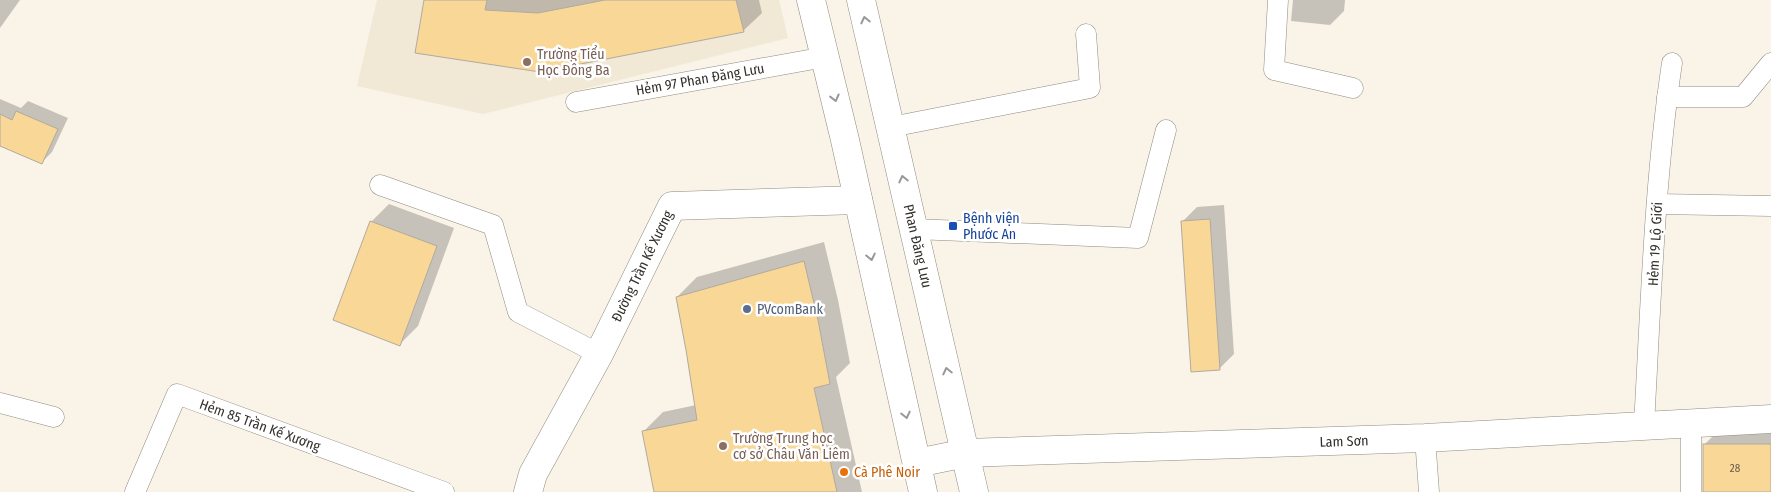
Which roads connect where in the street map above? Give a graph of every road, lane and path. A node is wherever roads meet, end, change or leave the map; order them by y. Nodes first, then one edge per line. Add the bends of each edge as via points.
1 (811, 0) edge
2 (860, 0) edge
3 (1278, 0) edge
4 (1086, 34) dead end
5 (825, 57) junction
6 (1672, 63) dead end
7 (1771, 63) edge
8 (1352, 88) dead end
9 (1667, 97) junction
10 (576, 102) dead end
11 (890, 127) junction
12 (1166, 130) dead end
13 (380, 185) dead end
14 (858, 200) junction
15 (1657, 204) junction
16 (1771, 206) edge
17 (914, 229) junction
18 (599, 354) junction
19 (0, 403) edge
20 (54, 417) dead end
21 (1771, 419) edge
22 (1691, 423) junction
23 (1644, 425) junction
24 (1425, 438) junction
25 (966, 453) junction
26 (917, 463) junction
27 (396, 484) edge
28 (135, 492) edge
29 (444, 492) edge
30 (528, 492) edge
31 (923, 492) edge
32 (974, 492) edge
33 (1429, 492) edge
34 (1691, 492) edge

1 - 5 street
11 -> 2 street, Phan Đăng Lưu
3 - 8 lane via 1274,70
4 - 11 lane via 1090,88
5 - 10 lane, Hẻm 97 Phan Đăng Lưu
5 -> 14 street
6 - 9 lane, Hẻm 19 Lộ Giới
7 - 9 lane via 1743,97
9 - 15 lane, Hẻm 19 Lộ Giới
17 -> 11 street, Phan Đăng Lưu
12 - 17 lane via 1138,238
13 - 18 lane via 493,226 518,312
14 - 18 street, Đường Trần Kế Xương via 672,206
14 -> 26 street
15 - 16 lane
15 - 23 lane, Hẻm 19 Lộ Giới
25 -> 17 street, Phan Đăng Lưu
18 - 30 street, Đường Trần Kế Xương via 533,474
19 - 20 lane
21 - 22 street, Lam Sơn
22 - 23 street, Lam Sơn
22 - 34 lane
23 - 24 street, Lam Sơn
24 - 25 street, Lam Sơn
24 - 33 lane
25 - 26 street, Lam Sơn
25 - 32 street, Phan Đăng Lưu
26 - 31 street
27 - 28 lane, Hẻm 85 Trần Kế Xương via 177,394
27 - 29 lane, Hẻm 85 Trần Kế Xương

